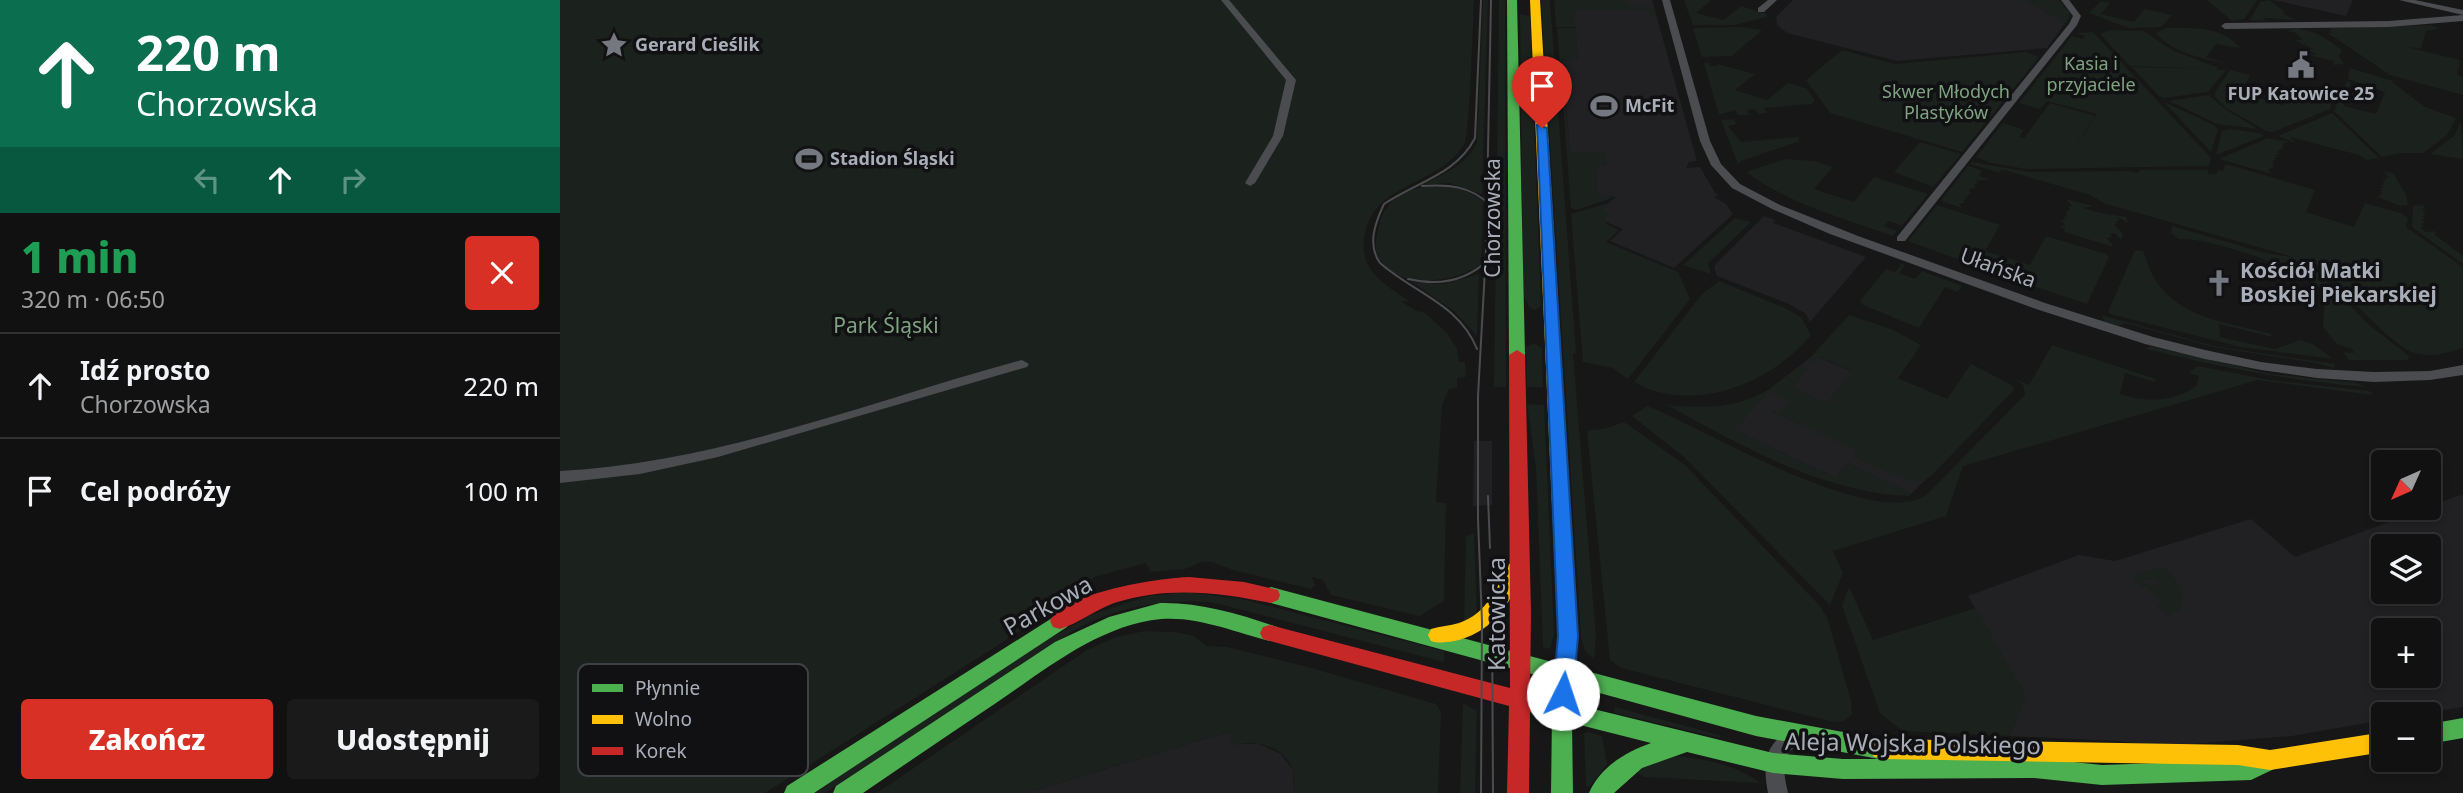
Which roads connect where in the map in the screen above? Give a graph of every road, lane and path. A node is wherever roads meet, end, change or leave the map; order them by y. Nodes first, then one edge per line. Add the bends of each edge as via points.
1 (1225, 0) edge
2 (1666, 0) edge
3 (1773, 0) edge
4 (2065, 0) edge
5 (2403, 0) edge
6 (1512, 6) edge
7 (1536, 6) edge
8 (1761, 10) dead end
9 (2463, 13) edge
10 (2463, 18) edge
11 (2225, 26) dead end
12 (1250, 183) dead end
13 (1901, 239) dead end
14 (1533, 325) junction
15 (1022, 364) dead end
16 (2460, 372) edge
17 (1518, 436) joint
18 (560, 477) edge
19 (1520, 560) junction
20 (1425, 635) junction
21 (1520, 662) junction
22 (1564, 676) junction
23 (1519, 698) junction
24 (1562, 712) junction
25 (2463, 728) edge
26 (2441, 732) edge
27 (1799, 736) junction
28 (1688, 744) junction
29 (2371, 744) edge
30 (2270, 760) junction
31 (1773, 763) junction
32 (795, 793) edge
33 (844, 793) edge
34 (1518, 793) edge
35 (1562, 793) edge
36 (1600, 793) edge
37 (1778, 793) edge

1 - 12 street via 1291,80 1278,136
2 - 16 street, Ułańska via 1711,156 1736,186 1776,207 2055,311 2192,352 2317,374 2402,377
3 - 8 street
4 - 13 street via 2077,16 2073,25
5 - 9 street
6 - 7 main road
6 - 14 main road, Chorzowska
7 - 14 main road via 1547,239
10 - 11 street via 2389,24
14 - 17 main road, Chorzowska
14 - 22 main road via 1568,636
15 - 18 street via 672,465
17 - 19 main road, Katowicka
19 - 20 main road via 1492,615 1458,632
19 - 21 main road, Katowicka
20 - 21 main road, Parkowa
20 - 32 main road, Parkowa via 1218,584 1165,583 1121,593 1069,615
21 - 22 main road, Aleja Wojska Polskiego
21 - 23 main road, Katowicka
22 - 24 main road
22 - 27 main road, Aleja Wojska Polskiego
23 - 24 main road, Aleja Wojska Polskiego
23 - 33 main road, Parkowa via 1218,619 1174,611 1152,613 1072,642
23 - 34 main road, Katowicka
24 - 28 main road, Aleja Wojska Polskiego
24 - 35 main road
25 - 26 main road
27 - 30 main road, Aleja Wojska Polskiego via 1871,749 2238,755
27 - 31 street via 1781,747
28 - 31 main road, Aleja Wojska Polskiego
28 - 36 main road via 1636,758 1615,773
29 - 30 main road, Aleja Wojska Polskiego
30 - 31 main road, Aleja Wojska Polskiego via 2252,770 2102,775 2034,768 1843,769
31 - 37 street

